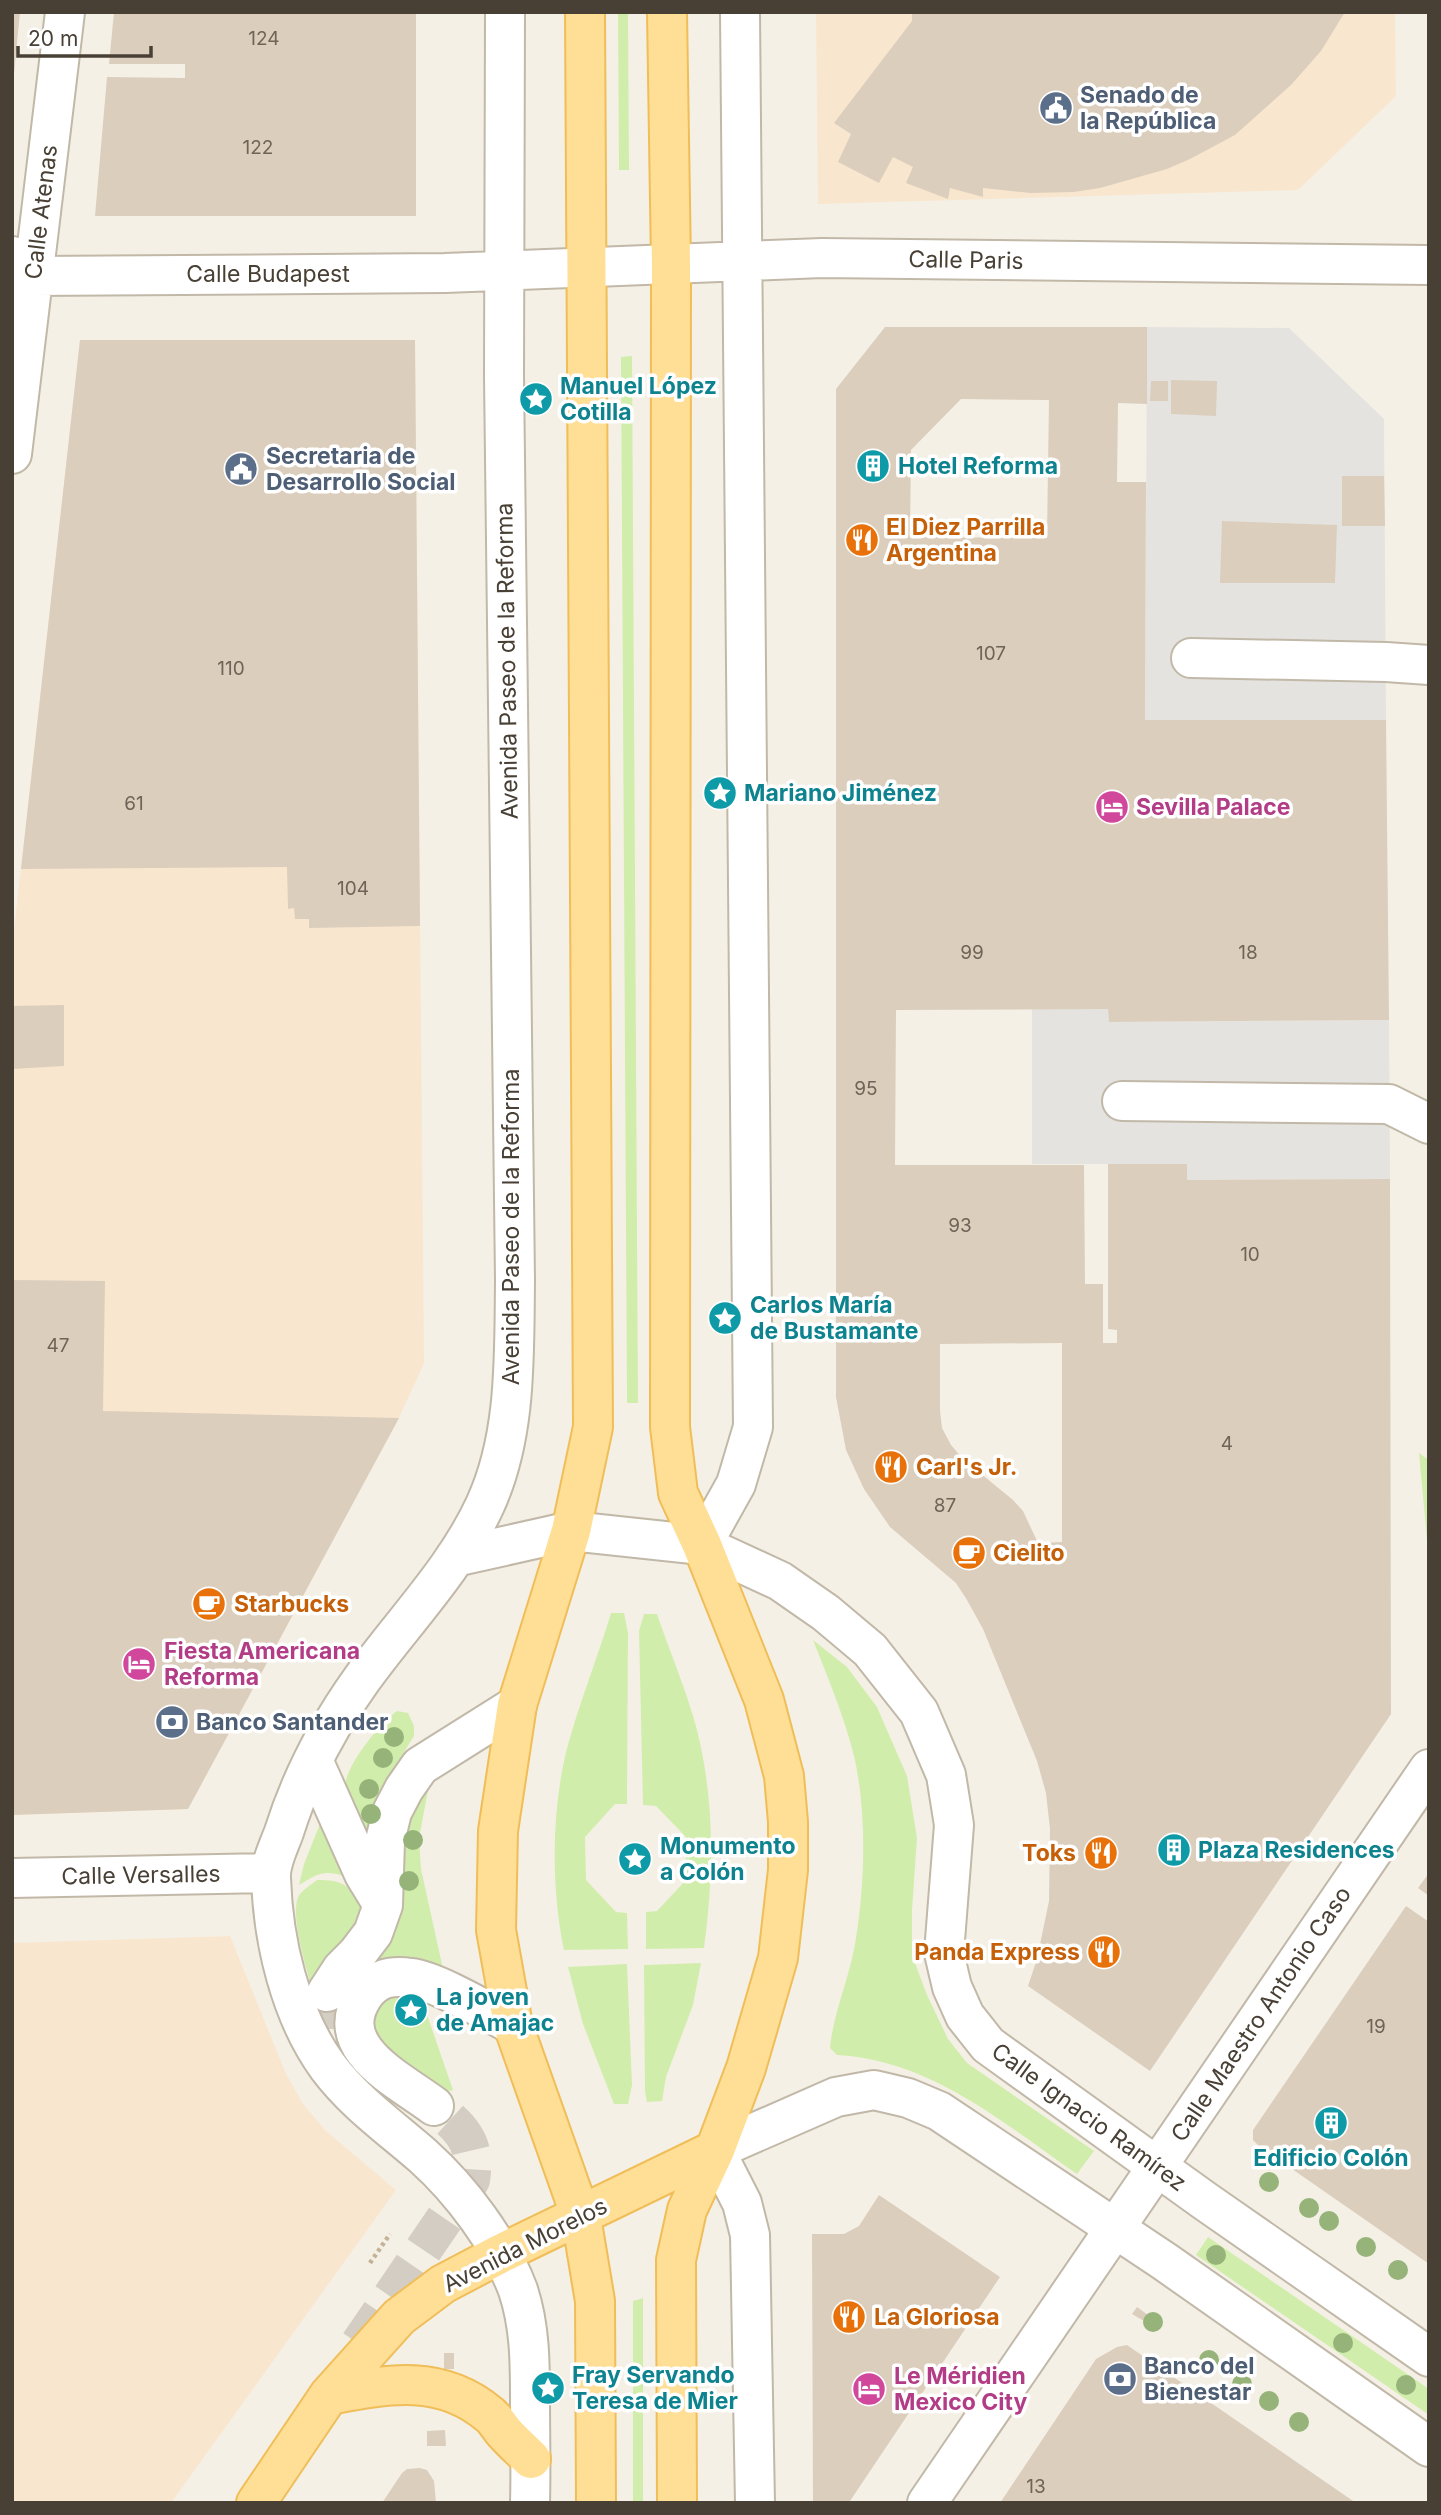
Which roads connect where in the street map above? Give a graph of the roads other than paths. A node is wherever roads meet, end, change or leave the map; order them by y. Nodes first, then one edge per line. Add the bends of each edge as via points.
1 (65, 12) edge
2 (505, 12) edge
3 (585, 12) edge
4 (667, 12) edge
5 (740, 12) edge
6 (743, 261) junction
7 (671, 264) junction
8 (1429, 265) edge
9 (23, 266) edge
10 (587, 267) junction
11 (503, 270) junction
12 (12, 453) edge
13 (1191, 659) dead end
14 (1429, 665) edge
15 (1122, 1101) dead end
16 (1429, 1124) edge
17 (571, 1531) junction
18 (702, 1545) junction
19 (455, 1557) junction
20 (517, 1705) junction
21 (313, 1760) junction
22 (1429, 1769) edge
23 (271, 1873) junction
24 (12, 1878) edge
25 (383, 1905) junction
26 (327, 1992) tunnel mouth
27 (513, 2025) junction
28 (434, 2106) tunnel mouth
29 (715, 2150) junction
30 (1157, 2167) junction
31 (581, 2217) junction
32 (1115, 2228) junction
33 (500, 2254) junction
34 (1429, 2357) edge
35 (329, 2395) junction
36 (1429, 2446) edge
37 (531, 2459) junction
38 (256, 2503) edge
39 (530, 2503) edge
40 (596, 2503) edge
41 (677, 2503) edge
42 (755, 2503) edge
43 (927, 2503) edge

1 - 9 street, Calle Atenas
2 - 11 street, Avenida Paseo de la Reforma
3 - 10 main road
4 - 7 main road
5 - 6 street
6 - 7 street, Calle Paris
6 - 8 street, Calle Paris
6 - 18 street via 753,1427 736,1484
7 - 10 street, Calle Paris
7 - 18 main road via 670,1427 678,1493
9 - 11 street, Calle Budapest via 431,273
9 - 12 street, Calle Atenas
10 - 11 street, Calle Paris
10 - 17 main road via 593,1427
11 - 19 street, Avenida Paseo de la Reforma via 513,1372 505,1442 485,1504
13 - 14 street
15 - 16 street via 1390,1104
17 - 18 street, Calle Ignacio Ramírez
17 - 19 street, Calle Ignacio Ramírez
17 - 20 main road
18 - 29 main road via 764,1700 784,1776 788,1822 788,1870 778,1958 746,2068
18 - 30 street, Calle Ignacio Ramírez via 780,1581 826,1613 870,1650 919,1712 946,1775 954,1825 944,1953 965,2016 988,2045
19 - 21 street, Avenida Paseo de la Reforma via 361,1681
20 - 25 street via 420,1766 404,1788 385,1841
20 - 27 main road via 498,1831 496,1930
21 - 23 street, Avenida Paseo de la Reforma
21 - 25 street via 364,1874
22 - 30 street, Calle Maestro Antonio Caso
23 - 24 street, Calle Versalles
23 - 33 street, Avenida Paseo de la Reforma via 282,1965 303,2023 327,2067 462,2196
25 - 26 street via 373,1933
27 - 28 street via 415,1978 387,1976 369,1988 353,2023 357,2043 372,2060
27 - 31 main road
29 - 31 main road, Avenida Morelos
29 - 32 street via 836,2097 874,2090 939,2111
29 - 41 main road via 687,2210 676,2260
29 - 42 street via 742,2203 750,2235
30 - 32 street, Calle Maestro Antonio Caso
30 - 34 street, Calle Ignacio Ramírez
31 - 33 main road, Avenida Morelos
31 - 40 main road via 595,2301
32 - 36 street
32 - 43 street, Calle Maestro Antonio Caso
33 - 35 main road, Avenida Morelos via 443,2284 399,2317
33 - 37 street, Avenida Paseo de la Reforma via 518,2291 529,2338
35 - 37 main road via 393,2384 442,2390 491,2415
35 - 38 main road, Avenida Morelos
37 - 39 street, Avenida Paseo de la Reforma

